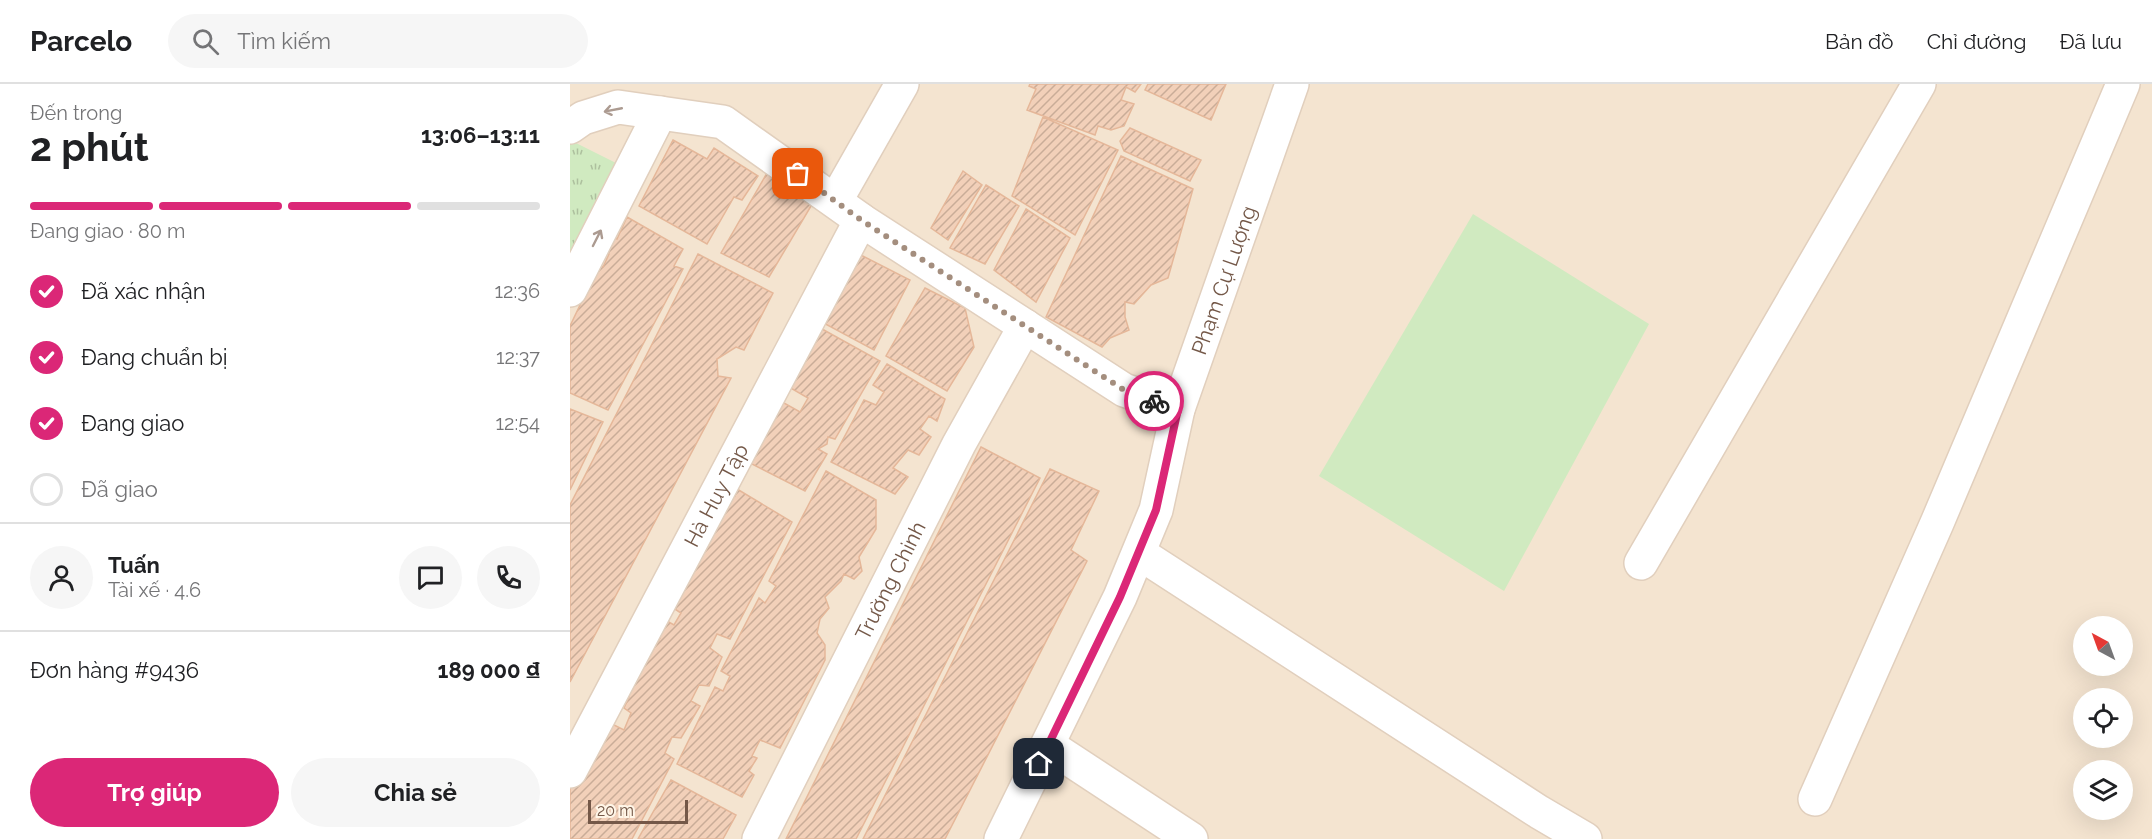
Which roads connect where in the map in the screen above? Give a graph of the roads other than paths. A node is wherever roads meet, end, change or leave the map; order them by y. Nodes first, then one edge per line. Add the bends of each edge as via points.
1 (902, 84) edge
2 (1292, 84) edge
3 (1919, 84) edge
4 (2124, 84) edge
5 (660, 113) junction
6 (570, 127) edge
7 (836, 200) junction
8 (861, 220) junction
9 (570, 290) edge
10 (1025, 326) junction
11 (1178, 409) junction
12 (1139, 553) junction
13 (1641, 563) dead end
14 (1048, 745) junction
15 (570, 771) edge
16 (1815, 800) dead end
17 (759, 839) edge
18 (1001, 839) edge
19 (1191, 839) edge
20 (1585, 839) edge

1 - 7 street
2 - 11 street, Phạm Cự Lượng
3 - 13 street
4 - 16 street
5 -> 6 street via 618,107 583,118
5 - 7 street via 723,122
9 -> 5 street
7 - 8 street
8 - 10 street
8 - 15 street, Hà Huy Tập
10 - 11 street via 1124,390
10 - 17 street, Trường Chinh via 959,444
11 - 12 street, Phạm Cự Lượng via 1156,510
12 - 14 street, Phạm Cự Lượng
12 - 20 street
14 - 18 street, Phạm Cự Lượng
14 - 19 street

